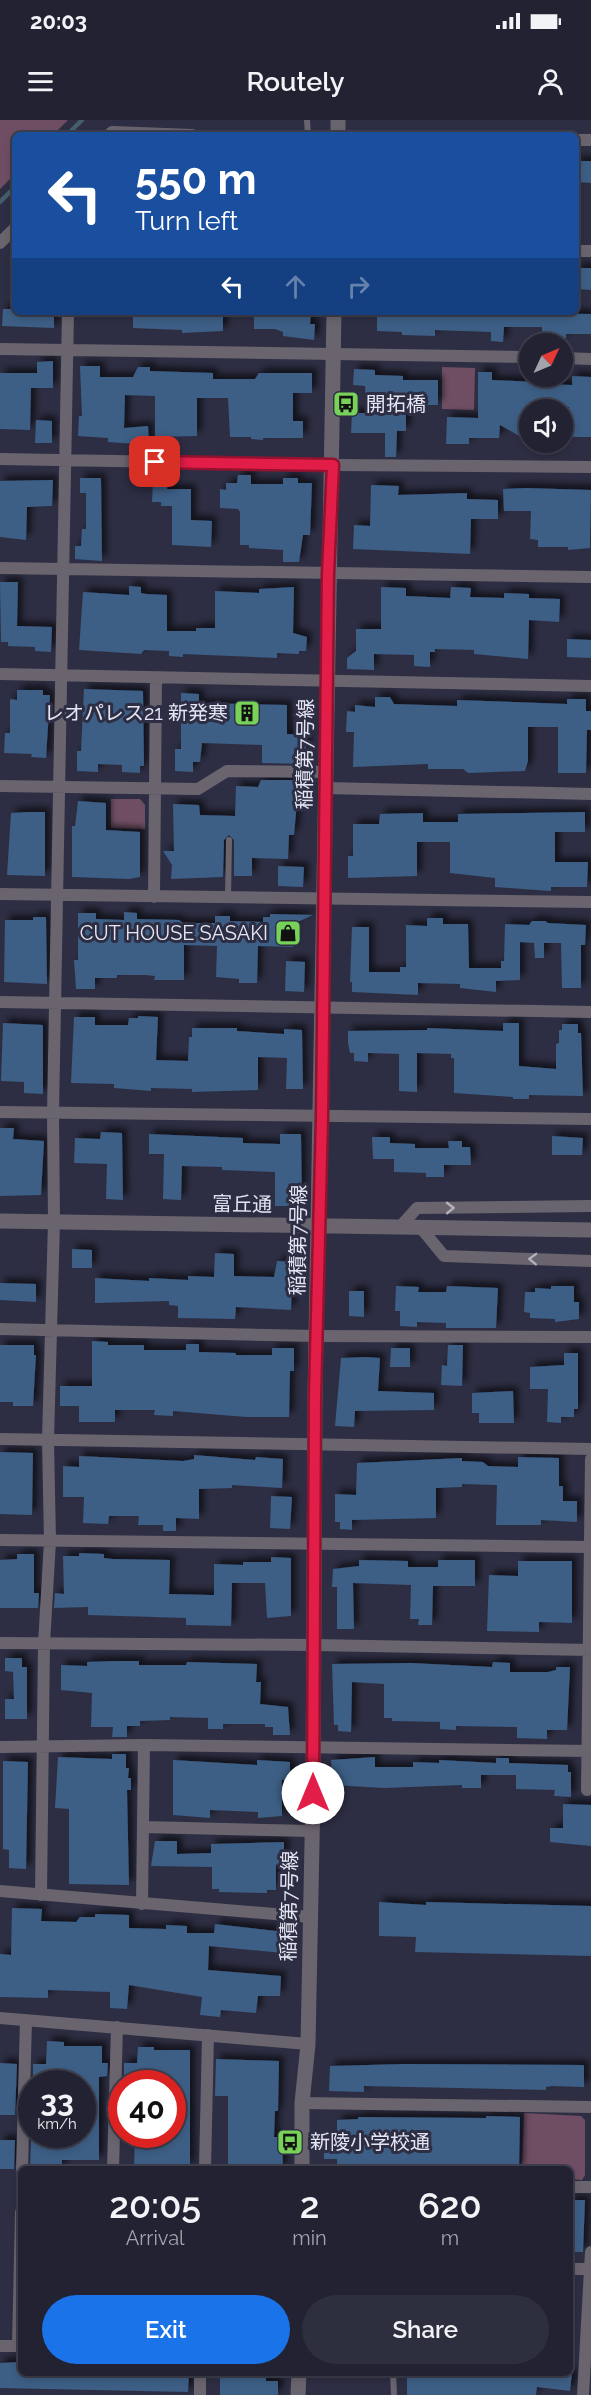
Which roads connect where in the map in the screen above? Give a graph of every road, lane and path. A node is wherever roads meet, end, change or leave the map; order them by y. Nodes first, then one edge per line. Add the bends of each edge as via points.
1 (12, 231) edge
2 (0, 243) edge
3 (68, 315) edge
4 (334, 315) edge
5 (0, 349) edge
6 (66, 350) junction
7 (334, 352) junction
8 (519, 357) edge
9 (573, 358) edge
10 (591, 359) edge
11 (0, 459) edge
12 (66, 460) junction
13 (333, 465) junction
14 (591, 467) edge
15 (0, 568) edge
16 (62, 570) junction
17 (328, 574) junction
18 (591, 577) edge
19 (0, 674) edge
20 (61, 675) junction
21 (156, 679) junction
22 (327, 681) junction
23 (591, 686) edge
24 (326, 772) junction
25 (0, 786) edge
26 (58, 787) junction
27 (156, 788) junction
28 (326, 788) junction
29 (591, 794) edge
30 (229, 840) dead end
31 (0, 894) edge
32 (57, 895) junction
33 (154, 897) junction
34 (228, 899) junction
35 (323, 900) junction
36 (591, 902) edge
37 (0, 1002) edge
38 (55, 1003) junction
39 (321, 1008) junction
40 (591, 1012) edge
41 (0, 1112) edge
42 (53, 1113) junction
43 (322, 1117) junction
44 (591, 1119) edge
45 (591, 1206) edge
46 (0, 1221) edge
47 (54, 1222) junction
48 (320, 1227) junction
49 (400, 1227) junction
50 (421, 1228) junction
51 (591, 1230) edge
52 (591, 1261) edge
53 (0, 1329) edge
54 (51, 1330) junction
55 (316, 1336) junction
56 (591, 1337) edge
57 (0, 1439) edge
58 (48, 1440) junction
59 (315, 1443) junction
60 (591, 1449) edge
61 (591, 1459) edge
62 (0, 1540) edge
63 (50, 1541) junction
64 (314, 1545) junction
65 (590, 1547) edge
66 (0, 1643) edge
67 (44, 1644) junction
68 (314, 1645) junction
69 (589, 1650) edge
70 (144, 1745) junction
71 (0, 1747) edge
72 (313, 1747) junction
73 (42, 1748) junction
74 (589, 1751) edge
75 (587, 1790) dead end
76 (143, 1827) junction
77 (312, 1831) junction
78 (0, 1891) edge
79 (41, 1894) junction
80 (142, 1904) junction
81 (310, 1917) junction
82 (0, 2018) edge
83 (26, 2020) junction
84 (117, 2027) junction
85 (208, 2035) junction
86 (308, 2044) junction
87 (302, 2103) junction
88 (591, 2107) edge
89 (22, 2166) edge
90 (113, 2166) edge
91 (205, 2166) edge
92 (302, 2166) edge
93 (573, 2187) edge
94 (591, 2187) edge
95 (591, 2252) edge
96 (573, 2269) edge
97 (590, 2269) edge
98 (0, 2346) edge
99 (18, 2346) edge
100 (588, 2354) edge
101 (201, 2376) edge
102 (299, 2376) edge
103 (393, 2376) edge
104 (200, 2395) edge
105 (298, 2395) edge
106 (394, 2395) edge
107 (584, 2395) edge

1 - 2 street
3 - 6 street
4 - 7 street, 稲積第7号線
5 - 6 street
6 - 7 street
6 - 12 street
7 - 8 street
7 - 13 street, 稲積第7号線
9 - 10 street
11 - 12 street
12 - 13 street
12 - 16 street
13 - 14 street
13 - 17 street, 稲積第7号線
15 - 16 street
16 - 17 street
16 - 20 street
17 - 18 street
17 - 22 street, 稲積第7号線
19 - 20 street
20 - 21 street
20 - 26 street
21 - 22 street
21 - 27 street
22 - 23 street
22 - 24 street, 稲積第7号線
24 - 27 street via 227,771 198,789
24 - 28 street, 稲積第7号線
25 - 26 street
26 - 27 street
26 - 32 street
27 - 33 street
28 - 29 street
28 - 35 street, 稲積第7号線
30 - 34 lane
31 - 32 street
32 - 33 street
32 - 38 street
33 - 34 street
34 - 35 street
35 - 36 street
35 - 39 street, 稲積第7号線
37 - 38 street
38 - 39 street
38 - 42 street
39 - 40 street
39 - 43 street, 稲積第7号線
41 - 42 street
42 - 43 street
42 - 47 street
43 - 44 street
43 - 48 street, 稲積第7号線
49 -> 45 street via 417,1208
46 - 47 street, 富丘通
47 - 48 street, 富丘通
47 - 54 street
48 - 49 street, 富丘通
48 - 55 street, 稲積第7号線
49 - 50 street, 富丘通
50 - 51 street, 富丘通
52 -> 50 street via 444,1256
53 - 54 street
54 - 55 street
54 - 58 street
55 - 56 street
55 - 59 street, 稲積第7号線
57 - 58 street
58 - 59 street
58 - 63 street
59 - 60 street
59 - 64 street, 稲積第7号線
61 - 65 street
62 - 63 street
63 - 64 street
63 - 67 street
64 - 65 street
64 - 68 street, 稲積第7号線
65 - 69 street
66 - 67 street
67 - 68 street
67 - 73 street
68 - 69 street
68 - 72 street, 稲積第7号線
69 - 74 street
70 - 72 street
70 - 73 street
70 - 76 street
71 - 73 street
72 - 74 street
72 - 77 street, 稲積第7号線
73 - 79 street
74 - 75 street
76 - 77 street
76 - 80 street
77 - 81 street, 稲積第7号線
78 - 79 street
79 - 80 street
80 - 81 street
81 - 86 street, 稲積第7号線
82 - 83 street
83 - 84 street
83 - 89 street
84 - 85 street
84 - 90 street
85 - 86 street
85 - 91 street
86 - 87 street, 稲積第7号線
87 - 88 street
87 - 92 street, 稲積第7号線
93 - 94 street
95 - 97 street
96 - 97 street
97 - 100 street
98 - 99 street
100 - 107 street
101 - 104 street
102 - 105 street
103 - 106 lane

